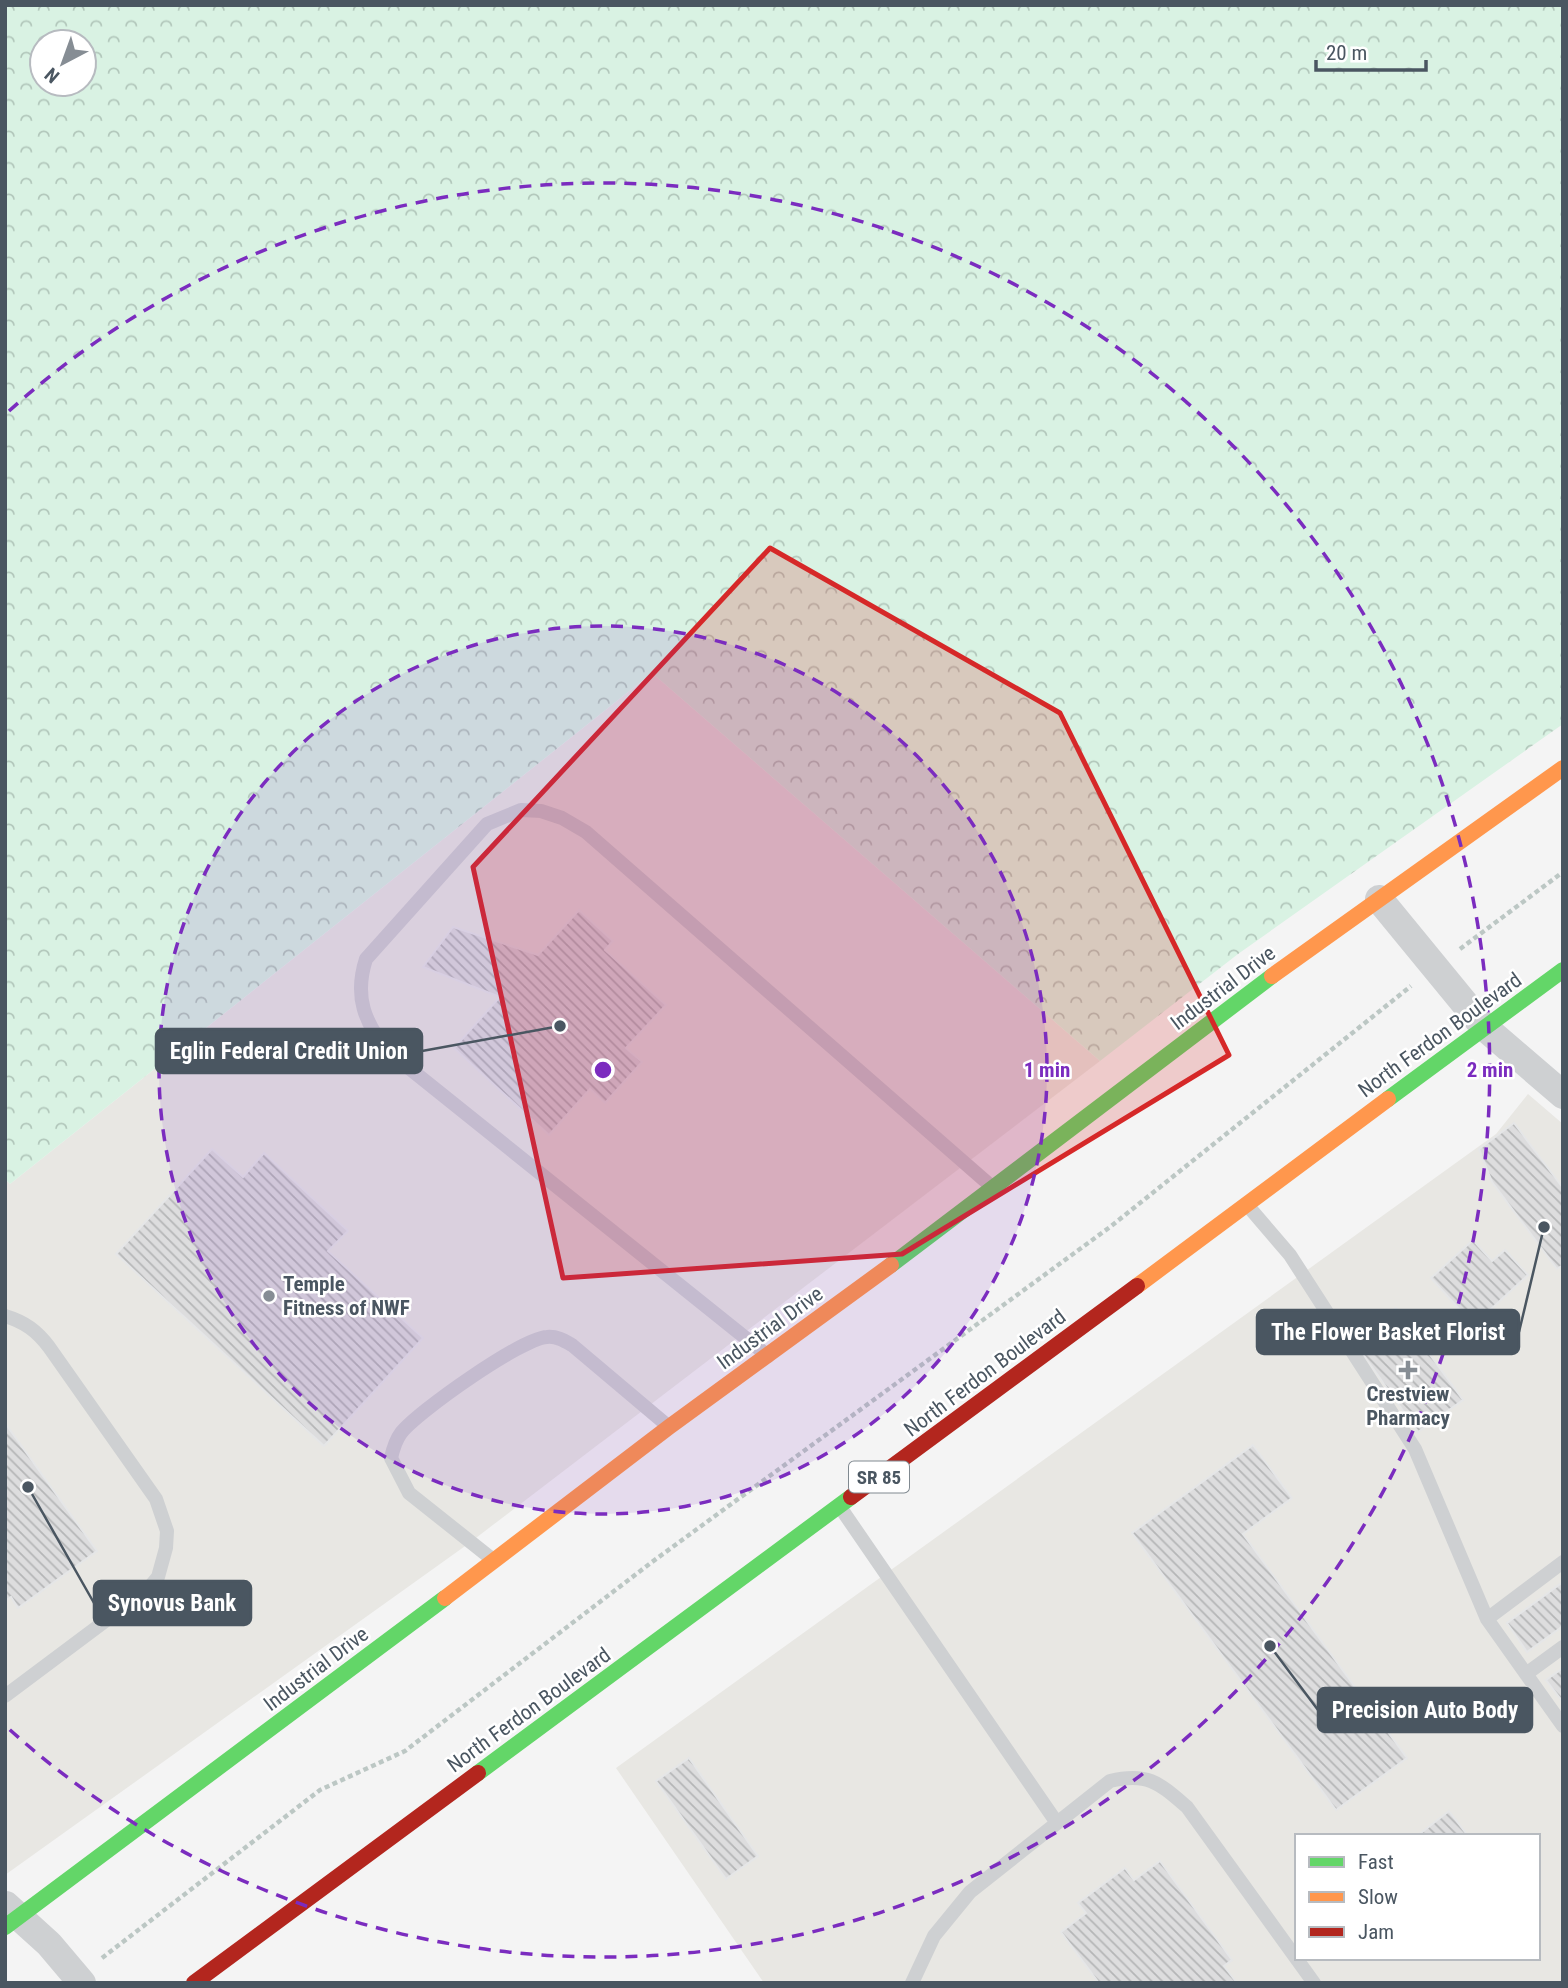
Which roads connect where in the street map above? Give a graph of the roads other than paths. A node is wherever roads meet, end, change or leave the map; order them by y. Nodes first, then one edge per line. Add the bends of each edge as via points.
1 (1563, 768) edge
2 (1379, 899) junction
3 (1563, 971) edge
4 (1484, 1027) junction
5 (1563, 1095) edge
6 (993, 1188) junction
7 (1247, 1204) junction
8 (5, 1316) edge
9 (769, 1357) junction
10 (669, 1427) junction
11 (840, 1506) junction
12 (495, 1561) junction
13 (1563, 1562) edge
14 (1486, 1619) junction
15 (1563, 1647) edge
16 (1526, 1674) junction
17 (5, 1696) edge
18 (1563, 1726) edge
19 (1057, 1823) junction
20 (10, 1916) edge
21 (1295, 1957) edge
22 (1297, 1960) edge
23 (80, 1980) edge
24 (194, 1983) edge
25 (912, 1983) edge
26 (1314, 1983) edge

1 - 2 street, Industrial Drive
2 - 4 street
2 - 6 street, Industrial Drive
3 - 4 street, North Ferdon Boulevard / SR 85
4 - 5 street
4 - 7 street, North Ferdon Boulevard / SR 85
6 - 9 street, Industrial Drive
6 - 9 lane via 586,832 541,811 521,810 487,824 366,959 359,979 361,1009 375,1036 388,1052
7 - 11 street, North Ferdon Boulevard / SR 85
7 - 14 lane via 1290,1255 1415,1449
8 - 17 lane via 38,1333 49,1347 156,1499 167,1531 164,1563 148,1589
9 - 10 street, Industrial Drive
10 - 12 street, Industrial Drive
10 - 12 lane via 559,1338 531,1341 465,1382 402,1431 391,1458 409,1493
11 - 19 lane
11 - 24 street, North Ferdon Boulevard / SR 85
12 - 20 street, Industrial Drive
13 - 14 lane
14 - 16 lane
15 - 16 lane
16 - 18 lane
19 - 21 lane via 1110,1781 1136,1775 1162,1786 1187,1807
19 - 25 lane via 950,1913
20 - 23 street via 49,1944
22 - 26 lane

